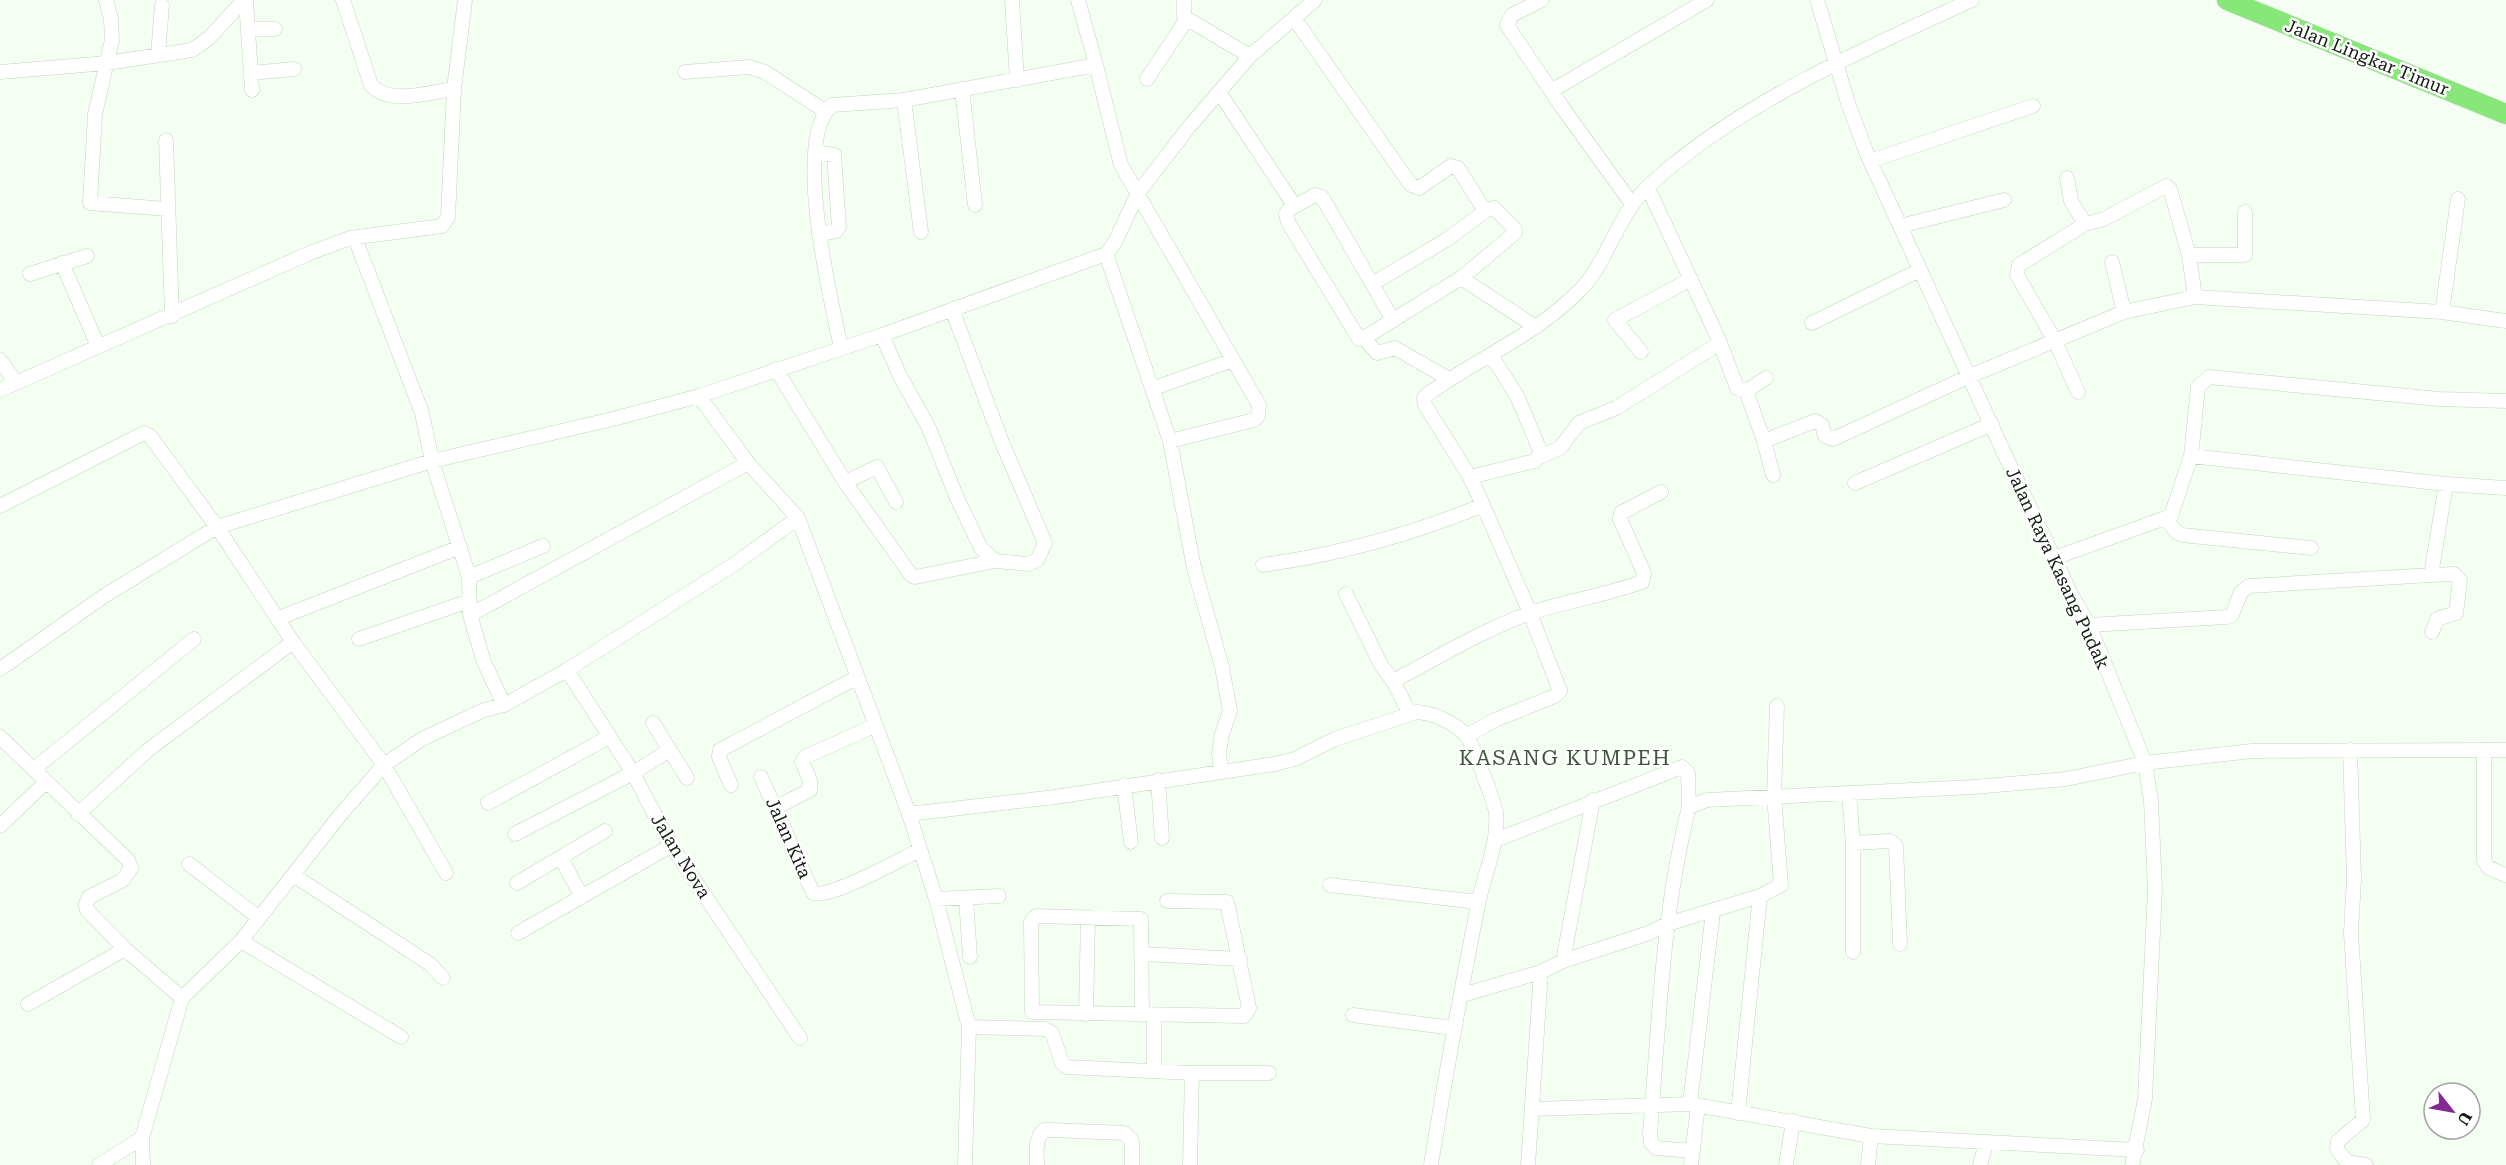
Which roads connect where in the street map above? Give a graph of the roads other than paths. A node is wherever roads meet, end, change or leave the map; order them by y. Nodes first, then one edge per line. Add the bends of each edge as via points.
1 (106, 0) edge
2 (245, 0) edge
3 (344, 0) edge
4 (465, 0) edge
5 (1012, 0) edge
6 (1078, 0) edge
7 (1315, 0) edge
8 (1542, 0) edge
9 (1707, 0) edge
10 (1817, 0) edge
11 (1972, 0) edge
12 (2227, 0) edge
13 (1184, 1) edge
14 (162, 5) dead end
15 (1294, 18) junction
16 (1187, 19) junction
17 (249, 29) junction
18 (275, 29) dead end
19 (158, 55) junction
20 (1250, 56) junction
21 (1836, 62) junction
22 (107, 63) junction
23 (1096, 65) junction
24 (294, 69) dead end
25 (0, 72) edge
26 (251, 72) junction
27 (685, 72) dead end
28 (1147, 79) dead end
29 (1017, 80) junction
30 (454, 89) junction
31 (962, 89) junction
32 (252, 90) dead end
33 (1551, 91) junction
34 (1219, 92) junction
35 (904, 100) junction
36 (2033, 106) dead end
37 (825, 111) junction
38 (2506, 114) edge
39 (166, 140) dead end
40 (815, 152) junction
41 (1870, 161) junction
42 (2067, 178) dead end
43 (1648, 188) junction
44 (1138, 193) junction
45 (2458, 199) dead end
46 (2004, 200) dead end
47 (1632, 204) junction
48 (975, 205) dead end
49 (1294, 205) junction
50 (167, 209) junction
51 (1485, 211) junction
52 (2245, 212) dead end
53 (2085, 224) junction
54 (1900, 226) junction
55 (921, 232) dead end
56 (819, 234) junction
57 (355, 238) junction
58 (1106, 255) junction
59 (2189, 255) junction
60 (87, 256) dead end
61 (2112, 262) dead end
62 (62, 263) junction
63 (1920, 270) junction
64 (30, 274) dead end
65 (1461, 278) junction
66 (1691, 279) junction
67 (1372, 284) junction
68 (2195, 297) junction
69 (952, 309) junction
70 (2124, 312) junction
71 (2442, 312) junction
72 (172, 316) junction
73 (1393, 320) junction
74 (2506, 321) edge
75 (1812, 323) dead end
76 (1536, 327) junction
77 (882, 334) junction
78 (1364, 338) junction
79 (2055, 340) junction
80 (1720, 343) junction
81 (98, 346) junction
82 (841, 348) junction
83 (1641, 352) dead end
84 (1491, 355) junction
85 (0, 360) edge
86 (1233, 360) junction
87 (776, 369) junction
88 (1970, 376) junction
89 (1766, 378) dead end
90 (1449, 379) junction
91 (16, 383) junction
92 (1154, 388) junction
93 (0, 390) edge
94 (1746, 391) junction
95 (2078, 392) dead end
96 (699, 396) junction
97 (2506, 401) edge
98 (1992, 424) junction
99 (1170, 441) junction
100 (1764, 441) junction
101 (2191, 456) junction
102 (1540, 457) junction
103 (432, 461) junction
104 (748, 463) junction
105 (1773, 476) dead end
106 (1470, 477) junction
107 (845, 482) junction
108 (1855, 483) dead end
109 (2446, 484) junction
110 (2506, 488) edge
111 (1661, 492) dead end
112 (896, 502) dead end
113 (1483, 505) junction
114 (0, 506) edge
115 (798, 518) junction
116 (2167, 520) junction
117 (217, 527) junction
118 (543, 546) dead end
119 (460, 547) junction
120 (2311, 548) dead end
121 (2054, 558) junction
122 (995, 561) junction
123 (1263, 565) dead end
124 (2431, 575) junction
125 (469, 577) junction
126 (1346, 594) dead end
127 (469, 608) junction
128 (1530, 613) junction
129 (279, 618) junction
130 (2089, 625) junction
131 (2432, 632) dead end
132 (194, 639) dead end
133 (359, 639) dead end
134 (293, 642) junction
135 (0, 669) edge
136 (567, 670) junction
137 (856, 678) junction
138 (1393, 681) junction
139 (504, 705) junction
140 (1777, 706) dead end
141 (1410, 714) junction
142 (653, 723) dead end
143 (874, 726) junction
144 (1466, 736) junction
145 (609, 737) junction
146 (3, 745) edge
147 (670, 750) junction
148 (2350, 750) junction
149 (2484, 750) junction
150 (2506, 750) edge
151 (2145, 763) junction
152 (384, 765) junction
153 (34, 769) junction
154 (1221, 772) junction
155 (633, 774) junction
156 (761, 777) dead end
157 (687, 778) dead end
158 (1158, 780) junction
159 (46, 782) junction
160 (731, 785) dead end
161 (1124, 785) junction
162 (1849, 794) junction
163 (1774, 795) junction
164 (1593, 800) junction
165 (488, 803) dead end
166 (777, 807) junction
167 (1689, 807) junction
168 (78, 814) junction
169 (909, 814) junction
170 (0, 826) edge
171 (605, 831) dead end
172 (516, 834) dead end
173 (1162, 838) dead end
174 (1496, 840) junction
175 (1131, 842) dead end
176 (669, 843) junction
177 (1853, 843) junction
178 (920, 850) junction
179 (561, 858) junction
180 (189, 864) dead end
181 (446, 873) dead end
182 (293, 875) junction
183 (2506, 875) edge
184 (517, 884) dead end
185 (1330, 885) dead end
186 (999, 896) dead end
187 (1760, 896) junction
188 (582, 897) junction
189 (966, 898) junction
190 (936, 899) junction
191 (1167, 901) dead end
192 (1478, 902) junction
193 (1713, 912) junction
194 (1088, 917) junction
195 (259, 918) junction
196 (1667, 924) junction
197 (518, 933) dead end
198 (241, 941) junction
199 (1900, 944) dead end
200 (125, 949) junction
201 (1853, 952) dead end
202 (1143, 954) junction
203 (970, 957) dead end
204 (1240, 959) junction
205 (1563, 962) junction
206 (1541, 972) junction
207 (443, 978) dead end
208 (1462, 995) junction
209 (183, 998) junction
210 (28, 1004) dead end
211 (1086, 1014) junction
212 (1148, 1015) junction
213 (1353, 1015) dead end
214 (969, 1027) junction
215 (1453, 1028) junction
216 (401, 1037) dead end
217 (800, 1038) dead end
218 (1154, 1071) junction
219 (1192, 1073) junction
220 (1269, 1073) dead end
221 (1694, 1104) junction
222 (1652, 1105) junction
223 (1533, 1109) junction
224 (1738, 1113) junction
225 (1793, 1121) junction
226 (1871, 1136) junction
227 (142, 1138) junction
228 (1986, 1143) junction
229 (2137, 1149) junction
230 (1692, 1158) edge
231 (99, 1165) edge
232 (143, 1165) edge
233 (965, 1165) edge
234 (1037, 1165) edge
235 (1132, 1165) edge
236 (1190, 1165) edge
237 (1431, 1165) edge
238 (1528, 1165) edge
239 (1786, 1165) edge
240 (1868, 1165) edge
241 (1980, 1165) edge
242 (2132, 1165) edge
243 (2366, 1165) edge

1 - 22 street via 112,40
2 - 17 street
2 - 19 street via 192,50
3 - 30 street via 371,85 378,92 389,97
4 - 30 street
5 - 29 street
6 - 23 street
7 - 15 street
8 - 33 street via 1512,15 1507,25
9 - 33 street
10 - 21 street, Jalan Raya Kasang Pudak
11 - 21 street
12 - 38 highway, Jalan Lingkar Timur
13 - 16 street via 1182,11
14 - 19 street
15 - 20 street
15 - 51 street via 1411,184 1419,188 1451,166 1458,168
16 - 20 street
16 - 28 street
17 - 18 street
17 - 26 street
19 - 22 street
20 - 34 street
21 - 41 street, Jalan Raya Kasang Pudak
21 - 43 street via 1716,134
22 - 25 street
22 - 50 street via 95,114 90,203
23 - 29 street
23 - 44 street via 1115,148
24 - 26 street
26 - 32 street
27 - 37 street via 749,67 765,72
29 - 31 street
30 - 57 street via 448,217 442,226
31 - 35 street
31 - 48 street
33 - 47 street
34 - 44 street
34 - 49 street
35 - 37 street via 832,105
35 - 55 street
36 - 41 street
37 - 40 street
39 - 50 street
40 - 56 street
40 - 56 street via 834,155 839,227
41 - 54 street, Jalan Raya Kasang Pudak
42 - 53 street via 2072,201
43 - 47 street
43 - 66 street
44 - 58 street
44 - 86 street
45 - 71 street
46 - 54 street
47 - 76 street via 1599,265 1581,289
49 - 67 street via 1315,195 1322,197
49 - 78 street via 1286,214 1288,222 1358,338
50 - 72 street
51 - 65 street via 1494,208 1515,233
51 - 67 street via 1446,240
52 - 59 street via 2245,255
53 - 59 street via 2104,219 2166,186
53 - 79 street via 2017,268 2017,275
54 - 63 street, Jalan Raya Kasang Pudak
56 - 82 street
57 - 72 street via 310,253
57 - 103 street via 422,413
58 - 69 street
58 - 92 street
59 - 68 street
60 - 62 street
61 - 70 street
62 - 64 street
62 - 81 street
63 - 75 street
63 - 88 street, Jalan Raya Kasang Pudak
65 - 73 street
65 - 76 street
66 - 80 street
66 - 83 street via 1615,320
67 - 73 street
68 - 70 street
68 - 71 street
69 - 77 street
69 - 122 street via 1044,543 1037,560 1028,564
70 - 79 street
71 - 74 street
72 - 81 street
73 - 78 street
76 - 84 street
77 - 82 street
77 - 122 street via 928,426 981,548
78 - 90 street via 1377,354 1395,348
79 - 88 street
79 - 95 street
80 - 94 street via 1737,388
80 - 102 street via 1616,408 1579,423 1560,448
81 - 91 street
82 - 87 street
84 - 90 street
84 - 102 street via 1517,396
85 - 91 street
86 - 92 street
86 - 99 street via 1259,405 1258,416
87 - 96 street
87 - 107 street
88 - 98 street, Jalan Raya Kasang Pudak
88 - 100 street via 1833,439 1825,436 1822,425 1815,421
89 - 94 street
90 - 106 street via 1424,398 1425,405
91 - 93 street
92 - 99 street
94 - 100 street
96 - 103 street
96 - 104 street
97 - 101 street via 2439,399 2209,377 2198,387
98 - 108 street
98 - 121 street, Jalan Raya Kasang Pudak
99 - 154 street via 1194,568 1230,703 1221,734
100 - 105 street
101 - 109 street
101 - 116 street
102 - 106 street
103 - 117 street
103 - 119 street
104 - 115 street
104 - 127 street
106 - 113 street
107 - 112 street via 877,467
107 - 122 street via 915,578
109 - 110 street
109 - 124 street
111 - 128 street via 1621,513 1620,519 1644,573 1642,582
113 - 123 street via 1414,532 1326,556
113 - 128 street
114 - 117 street via 144,432
115 - 136 street via 733,565
115 - 137 street
116 - 120 street via 2182,535
116 - 121 street
117 - 129 street
117 - 135 street via 104,596
118 - 125 street
119 - 125 street
119 - 129 street
121 - 130 street, Jalan Raya Kasang Pudak
124 - 130 street via 2249,586 2241,592 2232,615 2226,617
124 - 131 street via 2454,574 2460,580 2456,613 2436,619
125 - 127 street
126 - 138 street
127 - 133 street
127 - 139 street via 484,662
128 - 138 street
128 - 144 street via 1560,690 1555,696
129 - 134 street
130 - 151 street, Jalan Raya Kasang Pudak
132 - 153 street
134 - 152 street
134 - 168 street via 148,750
136 - 139 street
136 - 145 street, Jalan Nova
137 - 143 street
137 - 160 street via 720,750 719,757
138 - 141 street
139 - 152 street via 484,710 422,739
140 - 163 street
141 - 144 street via 1428,713
141 - 154 street via 1335,739 1294,759
142 - 147 street
143 - 166 street via 805,757 802,762 810,790
143 - 169 street
144 - 174 street via 1495,806
145 - 155 street, Jalan Nova
145 - 165 street
146 - 153 street
147 - 155 street
147 - 157 street
148 - 149 street
148 - 151 street via 2252,751
148 - 243 street via 2354,879 2351,933 2363,1120 2338,1141 2337,1149 2347,1162
149 - 150 street
149 - 183 street via 2484,861 2489,868
151 - 162 street via 2066,779
151 - 229 street, Jalan Raya Kasang Pudak via 2155,890 2145,1100
152 - 181 street
152 - 182 street
153 - 159 street
154 - 158 street
155 - 172 street
155 - 176 street, Jalan Nova
156 - 166 street, Jalan Kita
158 - 161 street
158 - 173 street
159 - 168 street
159 - 170 street
161 - 169 street
161 - 175 street
162 - 163 street
162 - 177 street
163 - 167 street via 1707,800
163 - 187 street via 1781,885
164 - 167 street via 1682,767 1688,772
164 - 174 street
164 - 205 street
166 - 178 street, Jalan Kita via 817,894 833,891
167 - 196 street
168 - 200 street via 128,860 131,868 123,880 89,897 86,904 87,910
169 - 178 street
171 - 179 street
174 - 192 street
176 - 188 street via 667,848
176 - 217 street, Jalan Nova
177 - 199 street via 1890,841 1896,846
177 - 201 street
178 - 190 street
179 - 184 street
179 - 188 street
180 - 195 street
182 - 195 street
182 - 207 street via 430,964
185 - 192 street
186 - 189 street
187 - 193 street
187 - 224 street
188 - 197 street
189 - 190 street
189 - 203 street
190 - 214 street
191 - 204 street via 1227,902
192 - 208 street
193 - 196 street
193 - 221 street
194 - 202 street via 1141,919
194 - 211 street
194 - 211 street via 1033,918 1030,1010
195 - 198 street
196 - 205 street
196 - 222 street
198 - 209 street
198 - 216 street
200 - 209 street
200 - 210 street
202 - 204 street
202 - 212 street
204 - 212 street via 1249,1008 1244,1016
205 - 206 street
206 - 208 street
206 - 223 street
208 - 215 street
209 - 227 street
211 - 212 street
212 - 218 street
213 - 215 street
214 - 218 street via 1045,1029 1052,1033 1067,1067
214 - 233 street
215 - 237 street
218 - 219 street
219 - 220 street
219 - 236 street
221 - 222 street
221 - 224 street
221 - 230 street
222 - 223 street
222 - 230 street via 1651,1143
223 - 238 street
224 - 225 street
225 - 226 street
225 - 239 street
226 - 228 street
226 - 240 street
227 - 231 street
227 - 232 street
228 - 229 street
228 - 241 street
229 - 242 street, Jalan Raya Kasang Pudak
234 - 235 street via 1036,1141 1044,1130 1052,1130 1124,1133 1132,1141

